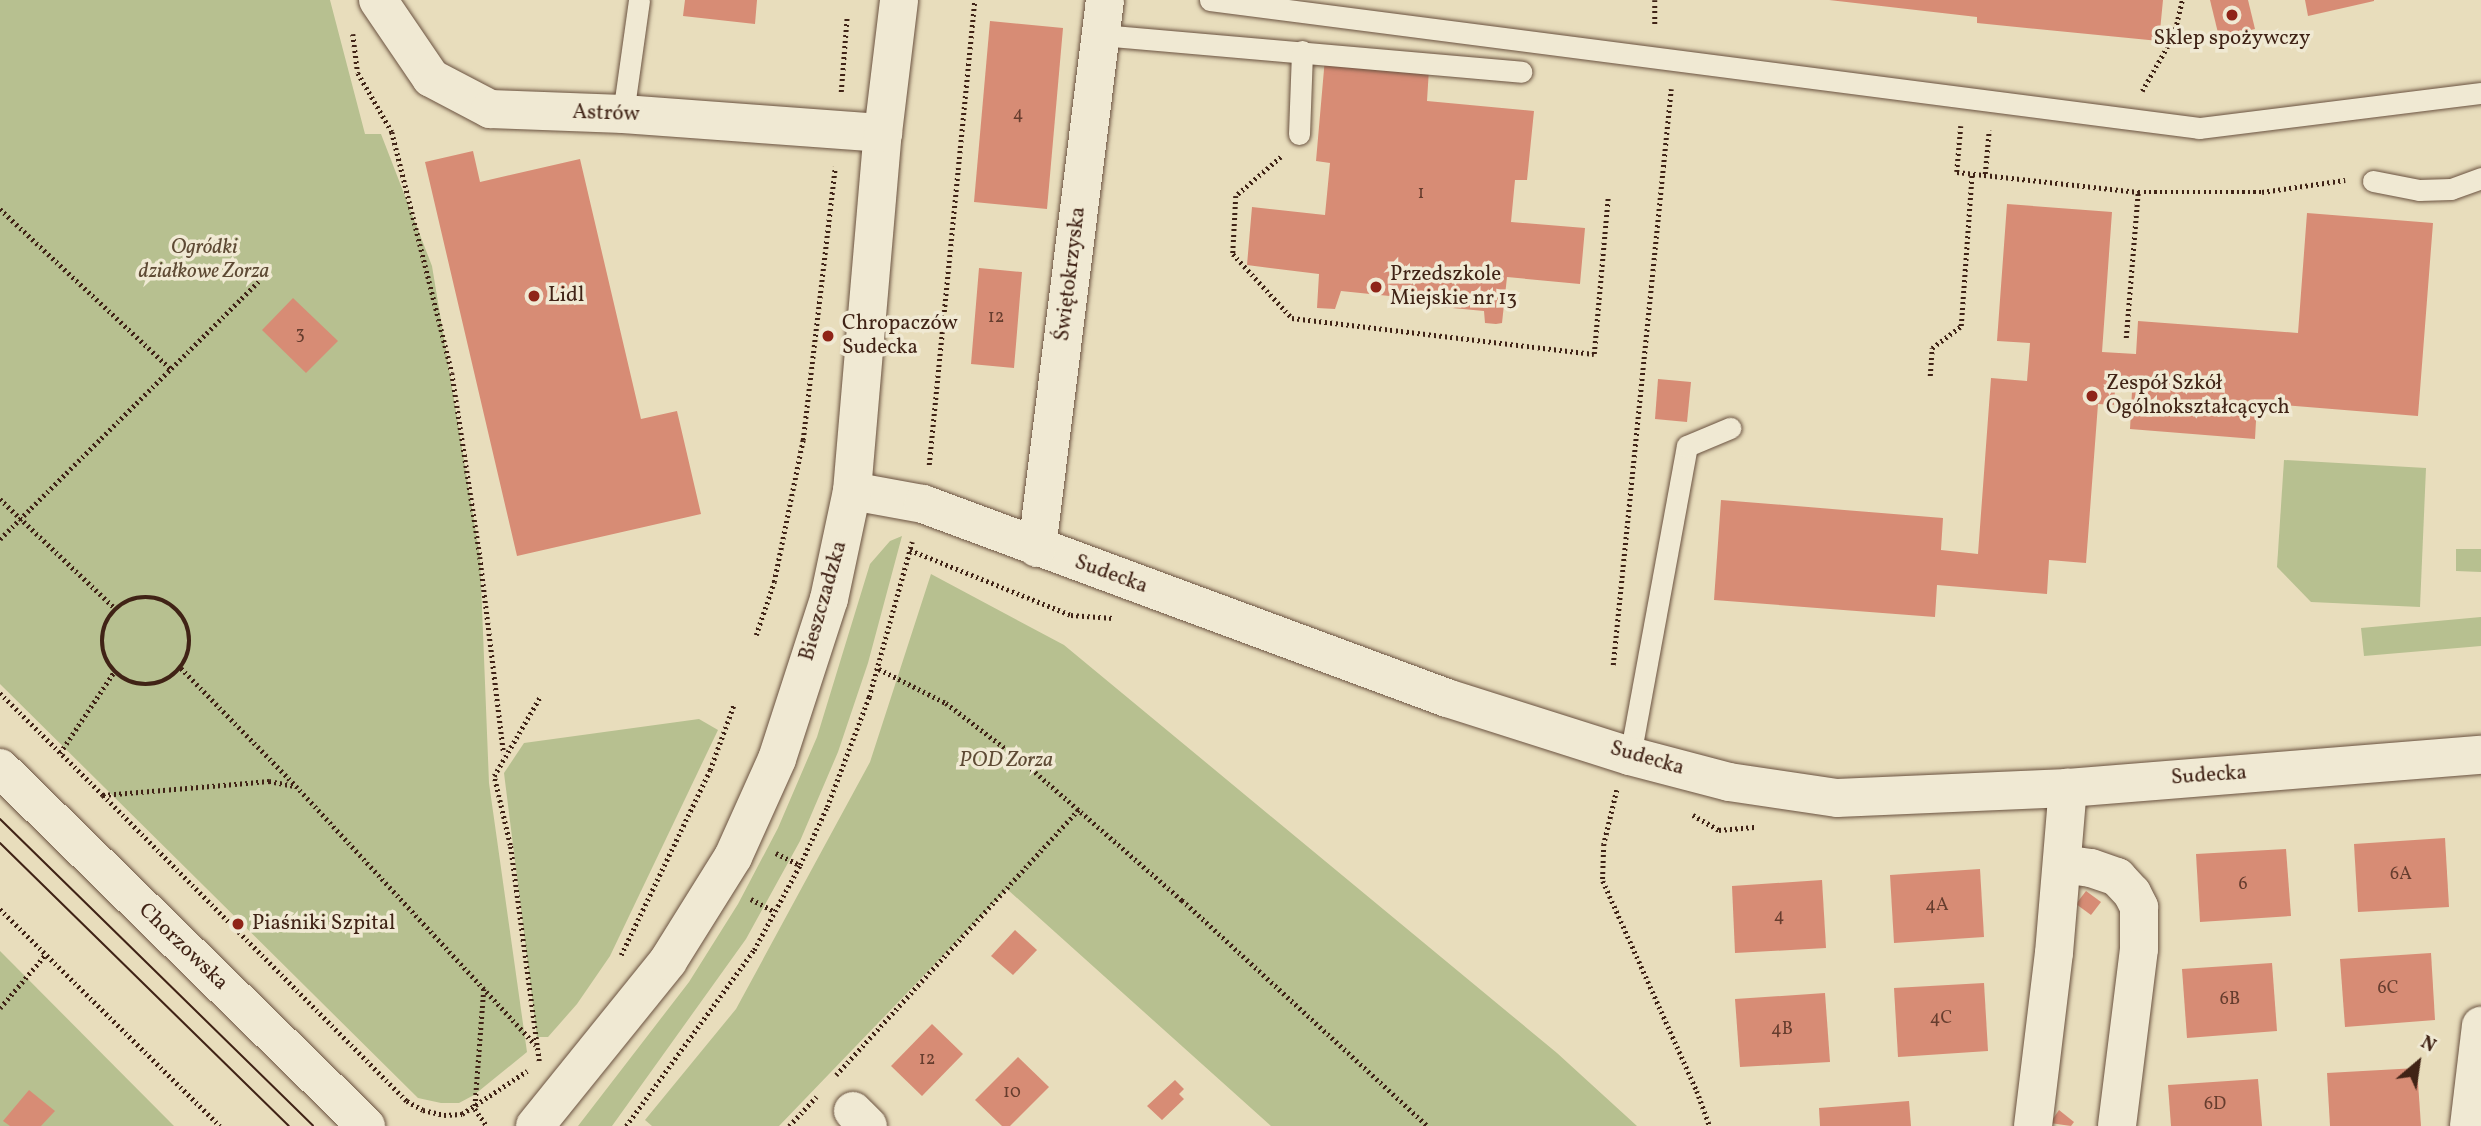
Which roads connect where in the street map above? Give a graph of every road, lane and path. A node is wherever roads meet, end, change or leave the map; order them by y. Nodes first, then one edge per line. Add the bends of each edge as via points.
1 (639, 0) edge
2 (899, 0) edge
3 (975, 0) edge
4 (1210, 0) edge
5 (2182, 0) edge
6 (365, 12) edge
7 (847, 16) dead end
8 (1103, 18) edge
9 (1302, 51) junction
10 (1674, 60) junction
11 (1521, 72) dead end
12 (2481, 93) edge
13 (623, 114) junction
14 (2131, 119) junction
15 (838, 131) junction
16 (883, 134) junction
17 (1299, 134) joint
18 (1959, 150) dead end
19 (1987, 152) dead end
20 (1972, 174) junction
21 (1984, 174) junction
22 (2481, 178) edge
23 (2373, 181) joint
24 (2138, 192) junction
25 (1608, 197) dead end
26 (0, 209) edge
27 (259, 281) dead end
28 (2126, 338) dead end
29 (171, 369) junction
30 (1930, 376) dead end
31 (1730, 428) dead end
32 (929, 466) dead end
33 (852, 491) junction
34 (0, 499) edge
35 (20, 519) junction
36 (0, 540) edge
37 (1037, 548) junction
38 (116, 609) junction
39 (1120, 619) dead end
40 (756, 635) dead end
41 (1613, 666) dead end
42 (181, 668) junction
43 (878, 668) junction
44 (114, 671) junction
45 (0, 693) edge
46 (540, 697) dead end
47 (734, 704) dead end
48 (60, 753) junction
49 (504, 755) junction
50 (2481, 755) edge
51 (0, 768) edge
52 (1625, 769) junction
53 (296, 786) junction
54 (2068, 788) junction
55 (103, 795) junction
56 (1079, 809) junction
57 (773, 851) dead end
58 (2062, 864) junction
59 (800, 865) junction
60 (748, 897) dead end
61 (0, 909) edge
62 (775, 912) junction
63 (46, 954) junction
64 (618, 961) dead end
65 (484, 989) junction
66 (0, 1009) edge
67 (2481, 1026) edge
68 (537, 1046) junction
69 (548, 1052) dead end
70 (539, 1062) junction
71 (817, 1095) dead end
72 (849, 1107) edge
73 (475, 1109) junction
74 (219, 1125) edge
75 (366, 1126) edge
76 (487, 1126) edge
77 (535, 1126) edge
78 (626, 1126) edge
79 (789, 1126) edge
80 (1428, 1126) edge
81 (1710, 1126) edge
82 (2033, 1126) edge
83 (2117, 1126) edge
84 (2469, 1126) edge

1 - 13 lane
2 - 16 street, Bieszczadzka
3 - 32 path
4 - 10 lane
5 - 14 path via 2174,35 2149,75
6 - 13 street, Astrów via 431,78 490,108
6 - 49 path via 358,73 392,131 452,373 481,557
7 - 15 path
8 - 9 lane via 1143,41
8 - 37 street, Świętokrzyska
9 - 11 lane
9 - 17 lane
10 - 14 lane
10 - 41 path
12 - 14 lane via 2199,128
13 - 15 street, Astrów
15 - 16 street, Astrów
15 - 40 path via 803,440 774,582
16 - 33 street, Bieszczadzka
17 - 25 path via 1276,163 1236,196 1233,254 1292,318 1594,354
18 - 20 path via 1957,172
19 - 21 path
20 - 21 path
20 - 30 path via 1961,326 1932,348
21 - 24 path
22 - 23 lane via 2451,190 2419,190
23 - 24 path via 2330,180 2262,192
24 - 28 path
26 - 29 path
27 - 29 path
29 - 35 path
31 - 52 lane via 1687,446
33 - 37 street, Sudecka via 923,504
33 - 77 street, Bieszczadzka via 829,599 777,759 733,857 668,961
34 - 35 path
35 - 36 path
35 - 38 path
37 - 52 street, Sudecka via 1447,698
38 - 42 path via 136,598 151,597 178,611 190,638
38 - 44 path via 103,628 102,643
39 - 43 path via 1071,615 910,550
42 - 44 path via 156,684 141,685
42 - 53 path
43 - 56 path via 946,703
43 - 59 path via 827,807
44 - 48 path
45 - 48 path
46 - 49 path
47 - 64 path via 710,770
48 - 55 path
49 - 68 path via 494,776 510,845
50 - 54 street, Sudecka
51 - 75 street, Chorzowska
52 - 54 street, Sudecka via 1837,798
52 - 81 path via 1604,844 1603,881
53 - 55 path via 268,781
53 - 65 path
54 - 58 street
55 - 73 path via 407,1101 444,1115
56 - 72 path
56 - 80 path
57 - 59 path
58 - 82 street
58 - 83 street via 2117,877 2139,907 2139,949
59 - 62 path
60 - 62 path
61 - 63 path
62 - 78 path via 754,950
63 - 66 path
63 - 74 path
65 - 68 path
65 - 73 path
67 - 84 street
68 - 70 path
69 - 70 path
70 - 73 path
71 - 79 path
73 - 76 path

